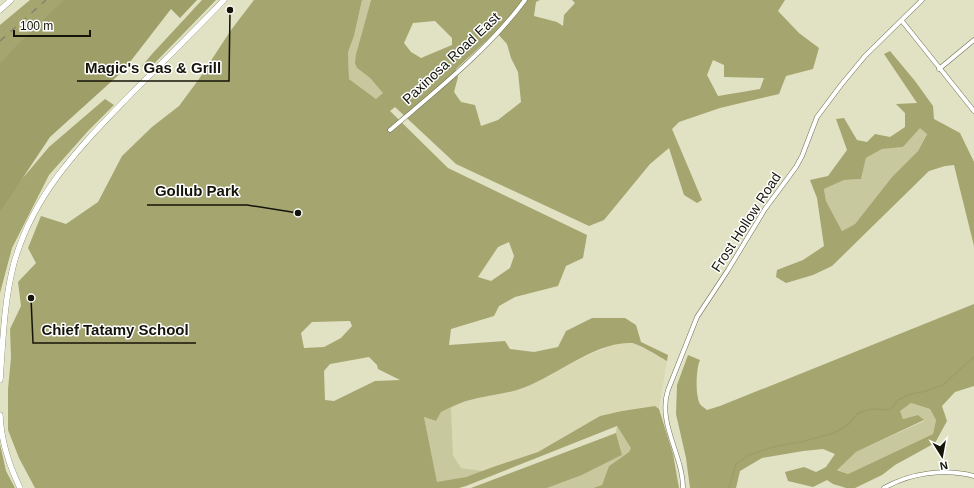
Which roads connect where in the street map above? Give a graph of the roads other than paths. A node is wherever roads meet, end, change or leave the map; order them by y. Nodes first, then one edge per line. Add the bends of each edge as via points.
1 (11, 0) edge
2 (224, 0) edge
3 (525, 0) edge
4 (922, 0) edge
5 (0, 10) edge
6 (902, 21) junction
7 (974, 40) edge
8 (939, 69) junction
9 (974, 111) edge
10 (390, 130) dead end
11 (0, 380) edge
12 (0, 415) edge
13 (974, 476) edge
14 (20, 488) edge
15 (683, 488) edge
16 (884, 488) edge

1 - 5 main road
2 - 11 main road via 87,140 64,166 41,199 14,262 6,303
3 - 10 street, Paxinosa Road East via 499,32
4 - 6 street, Frost Hollow Road
6 - 8 street
6 - 15 street, Frost Hollow Road via 865,56 817,117 796,167 765,209 697,317 665,400 669,431 683,478
7 - 8 street
8 - 9 street
12 - 14 main road via 6,454
13 - 16 street via 947,472 925,474 907,478

